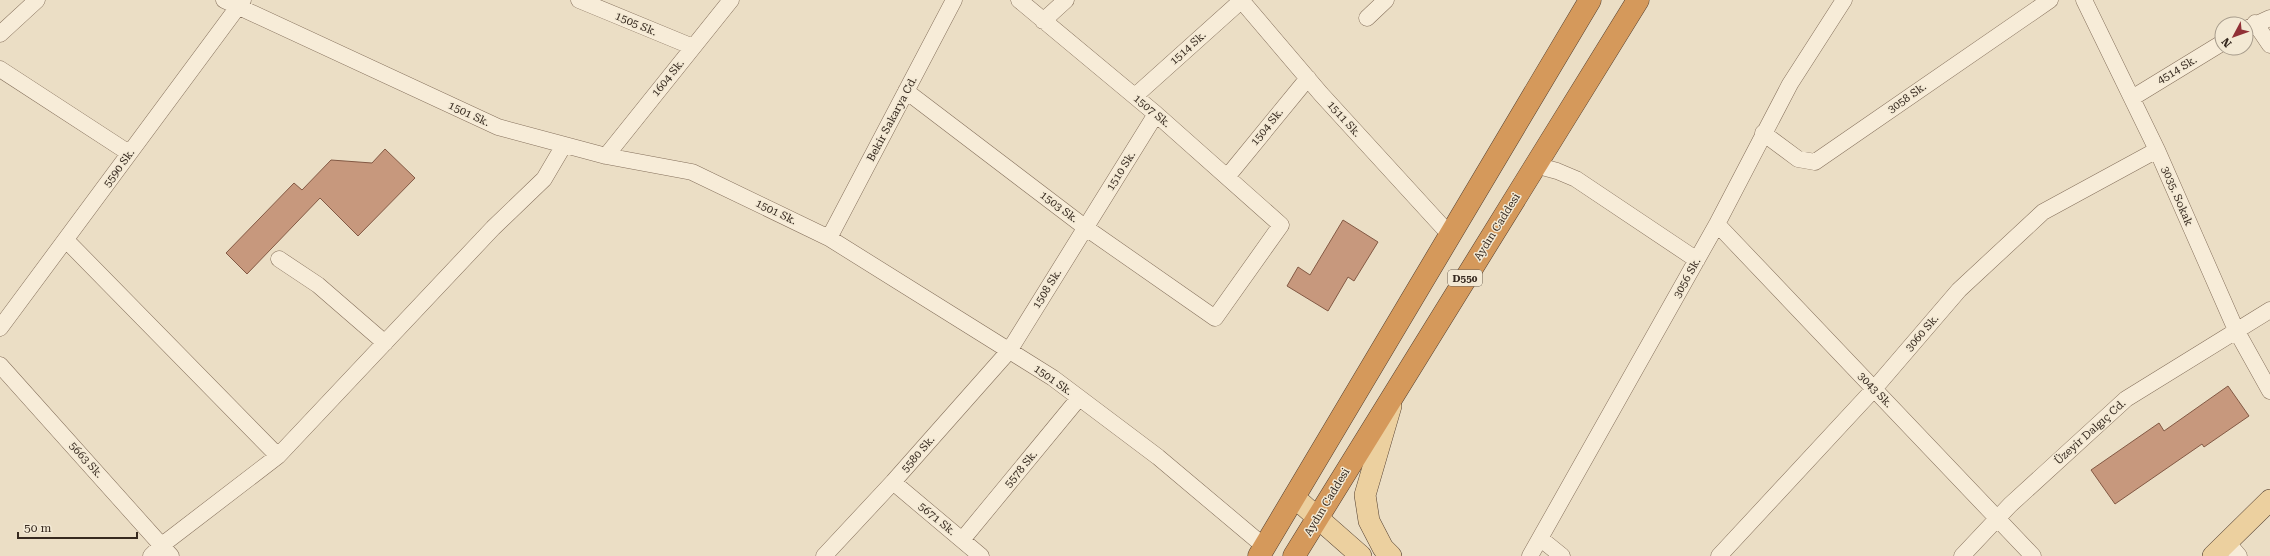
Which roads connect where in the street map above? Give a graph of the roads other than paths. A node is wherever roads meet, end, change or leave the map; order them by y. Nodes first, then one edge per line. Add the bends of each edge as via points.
1 (37, 0) edge
2 (579, 0) edge
3 (731, 0) edge
4 (954, 0) edge
5 (1019, 0) edge
6 (1066, 0) edge
7 (1242, 0) edge
8 (1386, 0) edge
9 (1590, 0) edge
10 (1638, 0) edge
11 (1844, 0) edge
12 (2050, 0) edge
13 (2084, 0) edge
14 (235, 2) edge
15 (1367, 18) dead end
16 (2270, 18) edge
17 (1044, 20) junction
18 (2254, 24) edge
19 (2254, 30) edge
20 (0, 34) edge
21 (2270, 45) edge
22 (693, 47) junction
23 (2214, 48) edge
24 (0, 68) edge
25 (1308, 78) junction
26 (906, 91) junction
27 (1135, 96) junction
28 (2132, 98) junction
29 (1156, 114) junction
30 (1763, 132) junction
31 (564, 145) junction
32 (2157, 150) junction
33 (129, 153) junction
34 (606, 156) junction
35 (1535, 165) junction
36 (1227, 177) junction
37 (1717, 224) junction
38 (1086, 228) junction
39 (1450, 235) junction
40 (829, 238) junction
41 (66, 240) junction
42 (279, 259) dead end
43 (1697, 260) junction
44 (2270, 310) edge
45 (1215, 318) joint
46 (0, 328) edge
47 (2236, 330) junction
48 (385, 343) junction
49 (1009, 351) junction
50 (0, 365) edge
51 (1874, 389) junction
52 (1396, 390) junction
53 (2270, 391) edge
54 (1079, 398) junction
55 (278, 456) junction
56 (893, 482) junction
57 (1294, 497) junction
58 (2270, 500) edge
59 (1318, 518) junction
60 (1998, 518) junction
61 (1541, 539) junction
62 (962, 540) junction
63 (2226, 551) edge
64 (162, 552) edge
65 (1262, 552) edge
66 (824, 556) edge
67 (981, 556) edge
68 (1294, 556) edge
69 (1361, 556) edge
70 (1391, 556) edge
71 (1530, 556) edge
72 (1562, 556) edge
73 (1719, 556) edge
74 (1962, 556) edge
75 (2033, 556) edge

1 - 20 street
2 - 22 street, 1505 Sk.
3 - 22 street, 1604 Sk.
4 - 26 street, Bekir Sakarya Cd.
5 - 17 street, 1507 Sk.
6 - 17 street
7 - 25 street, 1511 Sk.
7 - 27 street, 1514 Sk.
8 - 15 street
9 - 39 highway, D550
10 - 35 highway, Aydın Caddesi / D550
11 - 30 street, 3056 Sk. via 1790,84
12 - 30 street, 3058 Sk. via 1815,162 1798,159
13 - 28 street, 3035. Sokak
14 - 31 street, 1501 Sk. via 498,127
14 - 33 street, 5590 Sk.
16 - 18 street
17 - 27 street, 1507 Sk.
19 - 21 street
22 - 34 street, 1604 Sk.
23 - 28 street, 4514 Sk.
24 - 33 street
25 - 36 street, 1504 Sk.
25 - 39 street, 1511 Sk.
26 - 38 street, 1503 Sk.
26 - 40 street, Bekir Sakarya Cd.
27 - 29 street, 1507 Sk.
28 - 32 street, 3035. Sokak
29 - 36 street, 1507 Sk.
29 - 38 street, 1510 Sk.
30 - 37 street, 3056 Sk.
31 - 34 street, 1501 Sk.
31 - 48 street via 544,179 493,228
32 - 47 street, 3035. Sokak
32 - 51 street, 3060 Sk. via 2043,212 1959,290
33 - 41 street, 5590 Sk.
34 - 40 street, 1501 Sk. via 692,172
35 - 43 street via 1576,179
35 - 52 highway, Aydın Caddesi / D550
36 - 45 street, 1507 Sk. via 1282,225
37 - 43 street, 3056 Sk.
37 - 51 street, 3043 Sk.
38 - 45 street, 1503 Sk.
38 - 49 street, 1508 Sk.
39 - 57 highway, D550
40 - 49 street, 1501 Sk.
41 - 46 street, 5590 Sk.
41 - 55 street
42 - 48 street via 318,285
43 - 61 street, 3056 Sk.
44 - 47 street, Üzeyir Dalgıç Cd.
47 - 53 street, 3035. Sokak
47 - 60 street, Üzeyir Dalgıç Cd. via 2126,399
48 - 55 street
49 - 54 street, 1501 Sk. via 1053,378
49 - 56 street, 5580 Sk.
50 - 64 street, 5663 Sk.
51 - 60 street, 3043 Sk.
51 - 73 street, 3060 Sk.
52 - 59 highway, Aydın Caddesi / D550
52 - 70 main road via 1365,495 1369,521 1383,548
54 - 62 street, 5578 Sk.
54 - 65 street, 1501 Sk. via 1158,457
55 - 64 street
56 - 62 street, 5671 Sk.
56 - 66 street, 5580 Sk.
57 - 59 main road
57 - 65 highway, D550
58 - 63 main road
59 - 68 highway, Aydın Caddesi / D550
59 - 69 main road
60 - 74 street, Üzeyir Dalgıç Cd.
60 - 75 street, 3043 Sk.
61 - 71 street, 3056 Sk.
61 - 72 street
62 - 67 street, 5671 Sk.

